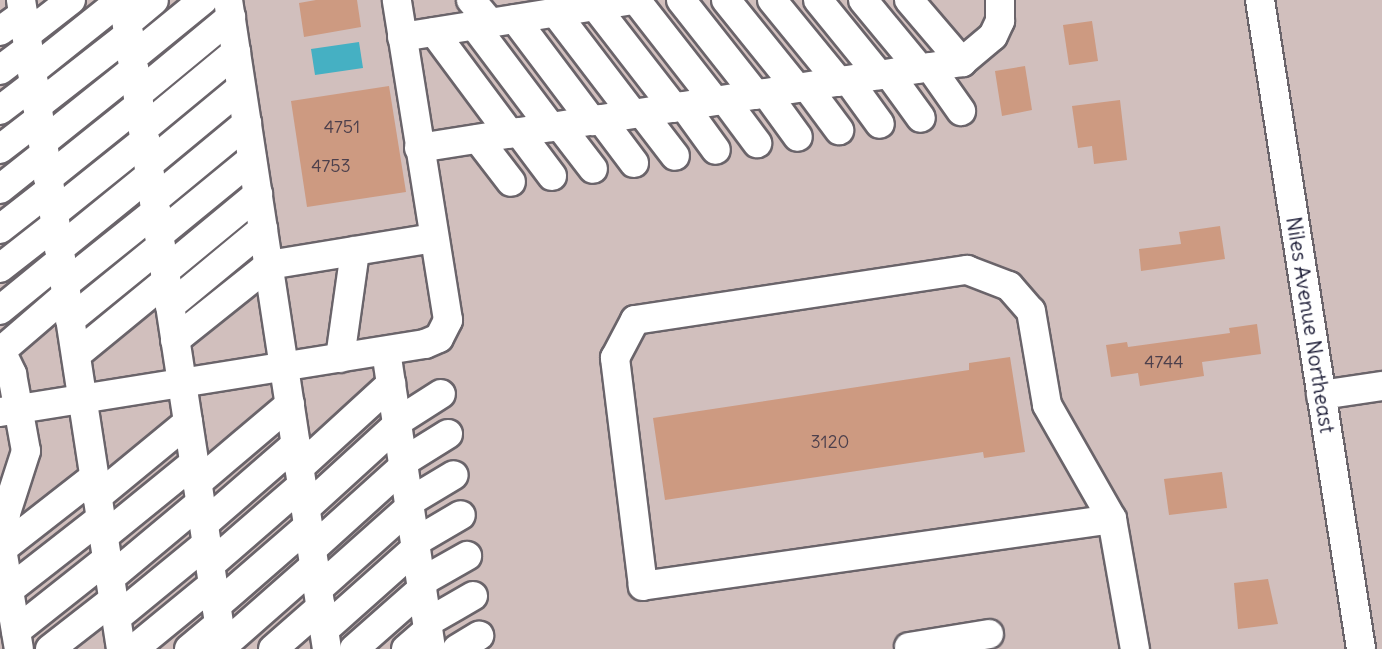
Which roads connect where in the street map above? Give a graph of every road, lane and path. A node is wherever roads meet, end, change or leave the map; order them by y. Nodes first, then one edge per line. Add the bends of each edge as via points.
1 (71, 0) edge
2 (154, 0) edge
3 (202, 0) edge
4 (397, 0) edge
5 (681, 0) edge
6 (726, 0) edge
7 (772, 0) edge
8 (818, 0) edge
9 (863, 0) edge
10 (909, 0) edge
11 (1000, 0) edge
12 (1260, 0) edge
13 (229, 8) edge
14 (555, 8) edge
15 (434, 32) junction
16 (402, 37) junction
17 (236, 52) junction
18 (962, 62) junction
19 (925, 68) junction
20 (0, 70) edge
21 (884, 74) junction
22 (843, 81) junction
23 (802, 87) junction
24 (242, 88) junction
25 (761, 94) junction
26 (720, 100) junction
27 (679, 107) junction
28 (0, 110) edge
29 (962, 111) dead end
30 (638, 113) junction
31 (921, 118) dead end
32 (597, 120) junction
33 (247, 123) junction
34 (880, 124) dead end
35 (556, 126) junction
36 (839, 130) dead end
37 (515, 133) junction
38 (798, 137) dead end
39 (478, 139) junction
40 (145, 144) edge
41 (757, 144) dead end
42 (419, 148) junction
43 (0, 149) edge
44 (716, 150) dead end
45 (43, 151) edge
46 (675, 156) dead end
47 (252, 159) junction
48 (634, 163) dead end
49 (593, 170) dead end
50 (552, 176) dead end
51 (511, 182) dead end
52 (0, 189) edge
53 (258, 194) junction
54 (0, 229) edge
55 (263, 229) junction
56 (433, 238) junction
57 (355, 251) junction
58 (269, 265) junction
59 (0, 268) edge
60 (0, 310) edge
61 (176, 340) junction
62 (1, 350) edge
63 (386, 351) junction
64 (76, 355) junction
65 (340, 358) junction
66 (284, 367) junction
67 (182, 384) junction
68 (391, 384) junction
69 (1382, 386) edge
70 (441, 394) dead end
71 (1321, 395) junction
72 (82, 399) junction
73 (290, 404) junction
74 (9, 410) edge
75 (188, 422) junction
76 (397, 423) junction
77 (448, 434) dead end
78 (403, 464) junction
79 (454, 475) dead end
80 (409, 504) junction
81 (461, 515) dead end
82 (1112, 519) junction
83 (416, 545) junction
84 (3, 549) junction
85 (467, 556) dead end
86 (209, 563) edge
87 (317, 569) edge
88 (110, 581) edge
89 (422, 586) junction
90 (9, 590) junction
91 (473, 596) dead end
92 (429, 634) edge
93 (989, 634) dead end
94 (17, 640) edge
95 (906, 648) edge
96 (50, 649) edge
97 (189, 649) edge
98 (273, 649) edge
99 (406, 649) edge
100 (1135, 649) edge
101 (1361, 649) edge

1 - 45 street
2 - 40 street
3 - 40 street
4 - 16 street
5 - 25 street
6 - 23 street
7 - 22 street
8 - 21 street
9 - 19 street
10 - 18 street
11 - 18 street via 1000,21 993,36
12 - 71 street, Niles Avenue Northeast
13 - 17 street
13 - 40 street
14 - 15 street
14 - 26 street
14 - 27 street
14 - 30 street
14 - 32 street
14 - 35 street
15 - 16 street
15 - 37 street
16 - 42 street
17 - 24 street
17 - 40 street
18 - 19 street
19 - 21 street
19 - 29 street
20 - 45 street
21 - 22 street
21 - 31 street
22 - 23 street
22 - 34 street
23 - 25 street
23 - 36 street
24 - 33 street
24 - 40 street
25 - 26 street
25 - 38 street
26 - 27 street
26 - 41 street
27 - 30 street
27 - 44 street
28 - 45 street
30 - 32 street
30 - 46 street
32 - 35 street
32 - 48 street
33 - 40 street
33 - 47 street
35 - 37 street
35 - 49 street
37 - 39 street
37 - 50 street
39 - 42 street
39 - 51 street
40 - 45 street
40 - 45 street
40 - 45 street
40 - 45 street
40 - 47 street
40 - 53 street
40 - 55 street
40 - 61 street
40 - 64 street
42 - 56 street
43 - 45 street
45 - 52 street
45 - 54 street
45 - 59 street
45 - 60 street
45 - 62 street
45 - 64 street
47 - 53 street
53 - 55 street
55 - 58 street
56 - 57 street
56 - 63 street via 446,306 445,330 425,345
57 - 58 street
57 - 65 street
58 - 61 street
58 - 66 street
61 - 67 street
62 - 74 street via 12,374
63 - 65 street
63 - 68 street
64 - 72 street
65 - 66 street
66 - 67 street
66 - 73 street
67 - 72 street
67 - 75 street
68 - 76 street
68 - 87 street
69 - 71 street
70 - 76 street
71 - 101 street, Niles Avenue Northeast
72 - 74 street
72 - 88 street
73 - 86 street
73 - 87 street
74 - 84 street via 26,451 6,513
75 - 86 street
75 - 88 street
76 - 78 street
76 - 87 street
77 - 78 street
78 - 80 street
78 - 87 street
79 - 80 street
80 - 83 street
80 - 87 street
81 - 83 street
82 - 82 street via 1047,405 1031,311 1009,286 967,270 635,320 615,358 643,586
82 - 100 street
83 - 87 street
83 - 89 street
84 - 88 street
84 - 90 street
85 - 89 street
86 - 87 street
86 - 87 street
86 - 87 street
86 - 87 street
86 - 88 street
86 - 88 street
86 - 88 street
86 - 88 street
86 - 97 street
87 - 89 street
87 - 98 street
88 - 90 street
88 - 94 street
88 - 96 street
89 - 92 street
90 - 94 street
91 - 92 street
92 - 99 street
93 - 95 street

